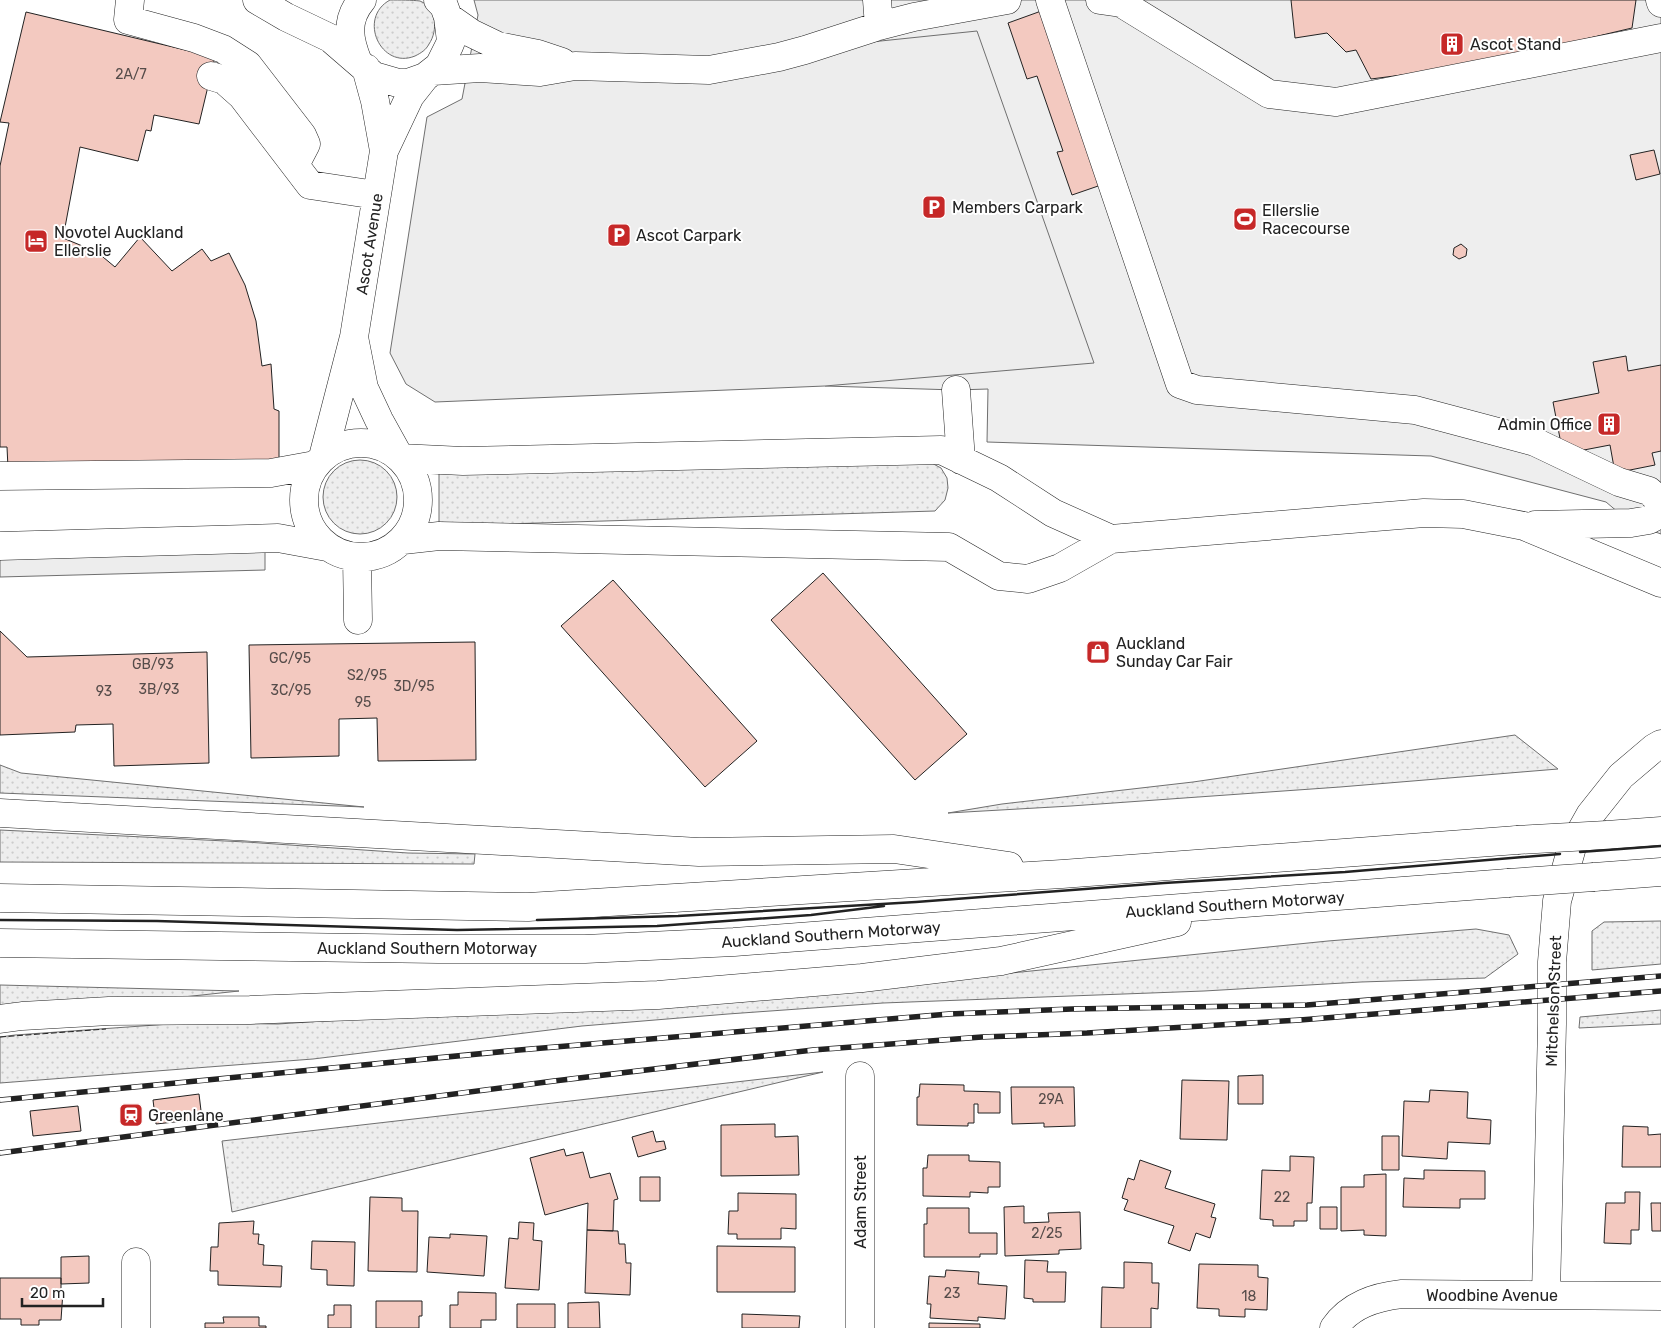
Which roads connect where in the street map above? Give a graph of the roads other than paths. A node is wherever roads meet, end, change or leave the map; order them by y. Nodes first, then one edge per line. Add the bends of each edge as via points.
1 (130, 0) edge
2 (257, 0) edge
3 (362, 0) edge
4 (1006, 0) edge
5 (1050, 0) edge
6 (1100, 0) edge
7 (443, 6) edge
8 (878, 13) edge
9 (1661, 38) edge
10 (362, 65) junction
11 (575, 66) junction
12 (429, 74) junction
13 (211, 76) dead end
14 (384, 151) junction
15 (295, 165) junction
16 (376, 195) junction
17 (354, 337) junction
18 (956, 390) dead end
19 (400, 458) junction
20 (961, 460) junction
21 (319, 461) junction
22 (0, 476) edge
23 (1661, 502) edge
24 (1661, 513) edge
25 (1524, 526) junction
26 (1111, 539) junction
27 (403, 540) junction
28 (0, 546) edge
29 (327, 547) junction
30 (357, 558) junction
31 (1661, 583) edge
32 (358, 620) dead end
33 (1661, 744) edge
34 (0, 805) edge
35 (0, 813) edge
36 (36, 814) junction
37 (1661, 831) edge
38 (1661, 872) edge
39 (1062, 874) junction
40 (0, 898) edge
41 (1269, 902) junction
42 (0, 943) edge
43 (0, 1019) edge
44 (860, 1076) dead end
45 (136, 1262) dead end
46 (1546, 1295) junction
47 (1661, 1296) edge
48 (136, 1328) edge
49 (860, 1328) edge
50 (1334, 1328) edge

1 - 15 main road via 128,20 194,38 222,49 248,65 302,135 306,144
2 - 10 main road via 330,38
3 - 10 main road, Ascot Avenue via 353,15 350,32 351,46
4 - 8 main road via 914,17
5 - 23 main road via 1180,384 1197,390 1415,410 1535,442 1620,482 1649,491
6 - 9 main road via 1121,3 1269,94 1336,102
7 - 11 main road via 471,33 498,46
7 - 12 main road, Ascot Avenue via 451,41 438,66
8 - 11 main road via 805,50 709,70
10 - 12 main road via 374,76 398,84
10 - 14 main road, Ascot Avenue via 375,101
11 - 12 main road via 540,72 480,68
12 - 14 main road, Ascot Avenue via 410,96
13 - 15 main road via 224,80 242,96
14 - 16 main road, Ascot Avenue
15 - 16 main road via 310,185
16 - 17 main road, Ascot Avenue
17 - 19 main road, Ascot Avenue via 364,388
17 - 21 main road, Ascot Avenue
18 - 20 main road
19 - 20 main road via 463,462 941,450
19 - 21 main road via 386,448 370,443 353,443 337,448
19 - 27 main road via 418,489 413,525
20 - 26 main road via 999,478 1053,514
21 - 22 main road via 271,473
21 - 29 main road via 306,481 303,499 306,518 314,534
24 - 25 main road via 1649,520 1631,523
25 - 26 main road via 1463,514 1424,513
25 - 31 main road
26 - 27 main road via 1060,568 1028,580 999,576 949,547 439,536
27 - 30 main road via 390,550
28 - 29 main road via 278,538
29 - 30 main road via 341,555
30 - 32 main road
33 - 46 main road, Mitchelson Street via 1621,776 1590,815 1572,847 1557,901 1552,962
34 - 36 main road
35 - 36 main road
36 - 39 main road via 699,852 894,849
37 - 39 main road, bridge
38 - 41 main road, Auckland Southern Motorway, bridge
39 - 40 main road via 528,907
41 - 42 main road, Auckland Southern Motorway via 734,942 585,949
41 - 43 main road via 1001,962 854,978 658,995 259,1010 109,1011
44 - 49 main road, Adam Street
45 - 48 main road
46 - 47 main road, Woodbine Avenue
46 - 50 main road, Woodbine Avenue via 1381,1296 1346,1314

